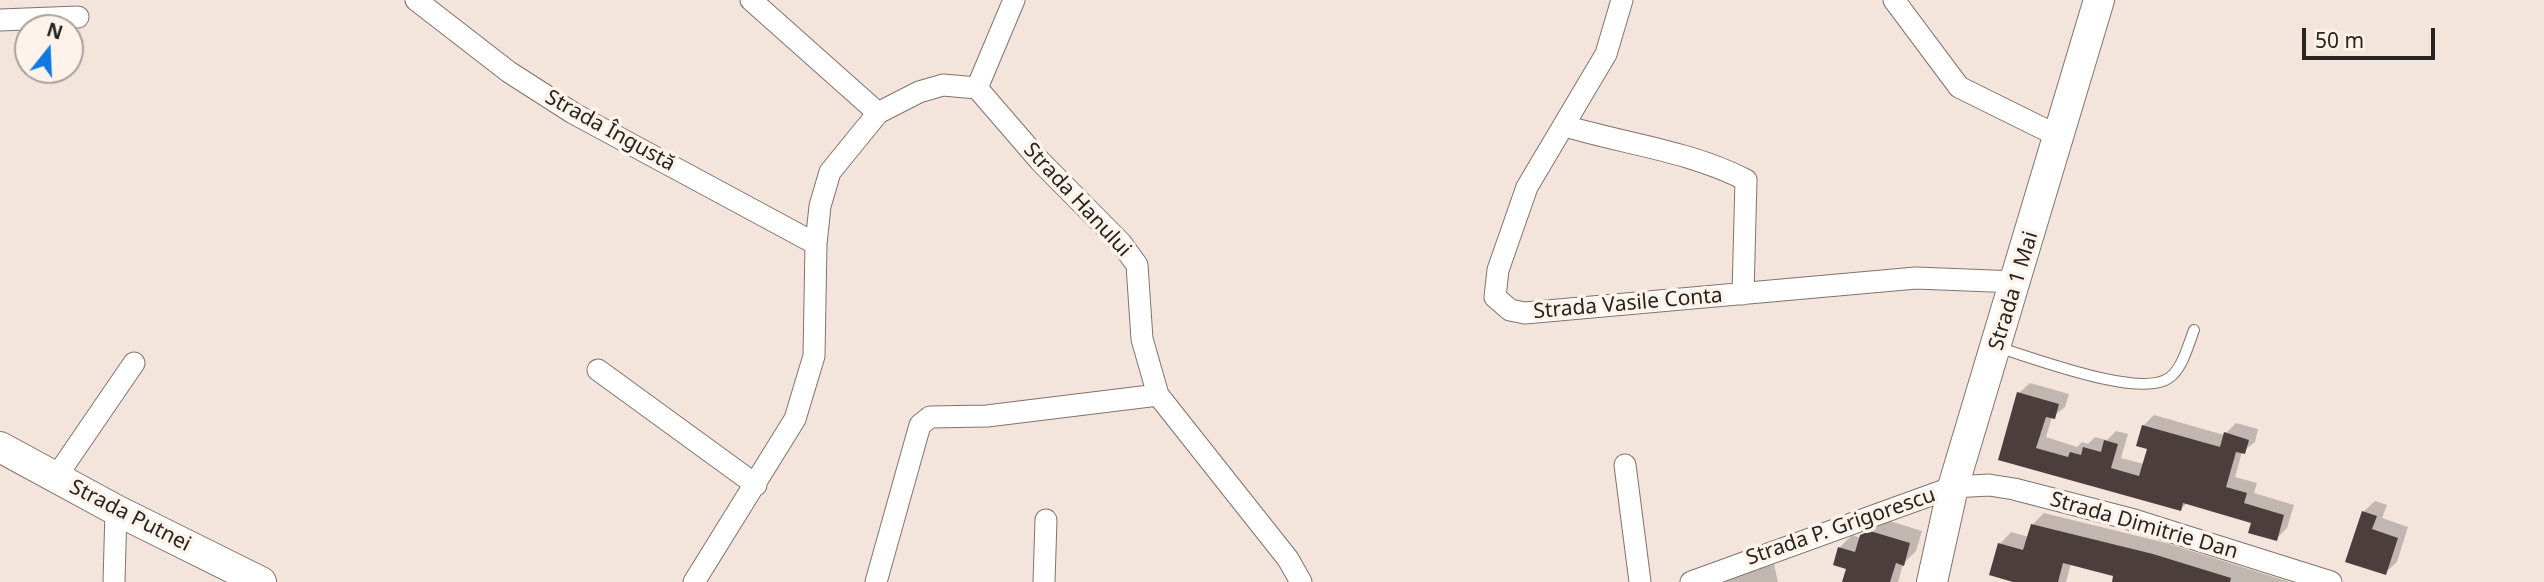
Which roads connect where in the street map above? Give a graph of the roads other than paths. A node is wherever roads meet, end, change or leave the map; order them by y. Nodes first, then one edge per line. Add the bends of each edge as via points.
1 (416, 0) edge
2 (751, 0) edge
3 (1014, 0) edge
4 (1622, 0) edge
5 (1894, 0) edge
6 (2099, 0) edge
7 (977, 88) junction
8 (878, 113) junction
9 (1565, 126) junction
10 (2060, 137) junction
11 (816, 244) junction
12 (2017, 282) junction
13 (1744, 294) junction
14 (2194, 330) dead end
15 (1997, 347) junction
16 (134, 363) dead end
17 (598, 370) dead end
18 (1158, 395) junction
19 (0, 447) edge
20 (1625, 465) dead end
21 (56, 477) junction
22 (756, 485) junction
23 (1953, 487) junction
24 (116, 510) junction
25 (1046, 520) dead end
26 (114, 582) edge
27 (261, 582) edge
28 (694, 582) edge
29 (876, 582) edge
30 (1044, 582) edge
31 (1301, 582) edge
32 (1640, 582) edge
33 (1691, 582) edge
34 (1932, 582) edge
35 (2331, 582) edge

1 - 11 street, Strada Îngustă via 509,72 573,113
2 - 8 street
3 - 7 street
4 - 9 street, Strada Vasile Conta via 1606,54
5 - 10 street via 1959,87
6 - 10 main road, Strada 1 Mai
7 - 8 street via 943,85
7 - 18 street, Strada Hanului via 1137,265 1142,340
8 - 11 street via 830,172
9 - 13 street, Strada Vasile Conta via 1713,163 1746,180
9 - 13 street, Strada Vasile Conta via 1518,210 1498,270 1495,297 1502,305 1525,313
10 - 12 main road, Strada 1 Mai
11 - 22 street via 814,356 795,419
12 - 13 street, Strada Vasile Conta via 1916,278
12 - 15 main road, Strada 1 Mai
14 - 15 lane via 2169,378 2143,385 2082,374
15 - 23 main road, Strada 1 Mai
16 - 21 street
17 - 22 street
18 - 29 street via 987,416 930,417 920,425
18 - 31 street, Strada Hanului via 1288,559
19 - 21 main road, Strada Putnei
20 - 32 street
21 - 24 main road, Strada Putnei
22 - 28 street
23 - 33 street, Strada P. Grigorescu
23 - 34 main road, Strada 1 Mai
23 - 35 street, Strada Dimitrie Dan via 2014,489 2134,520
24 - 26 street
24 - 27 main road, Strada Putnei
25 - 30 street

